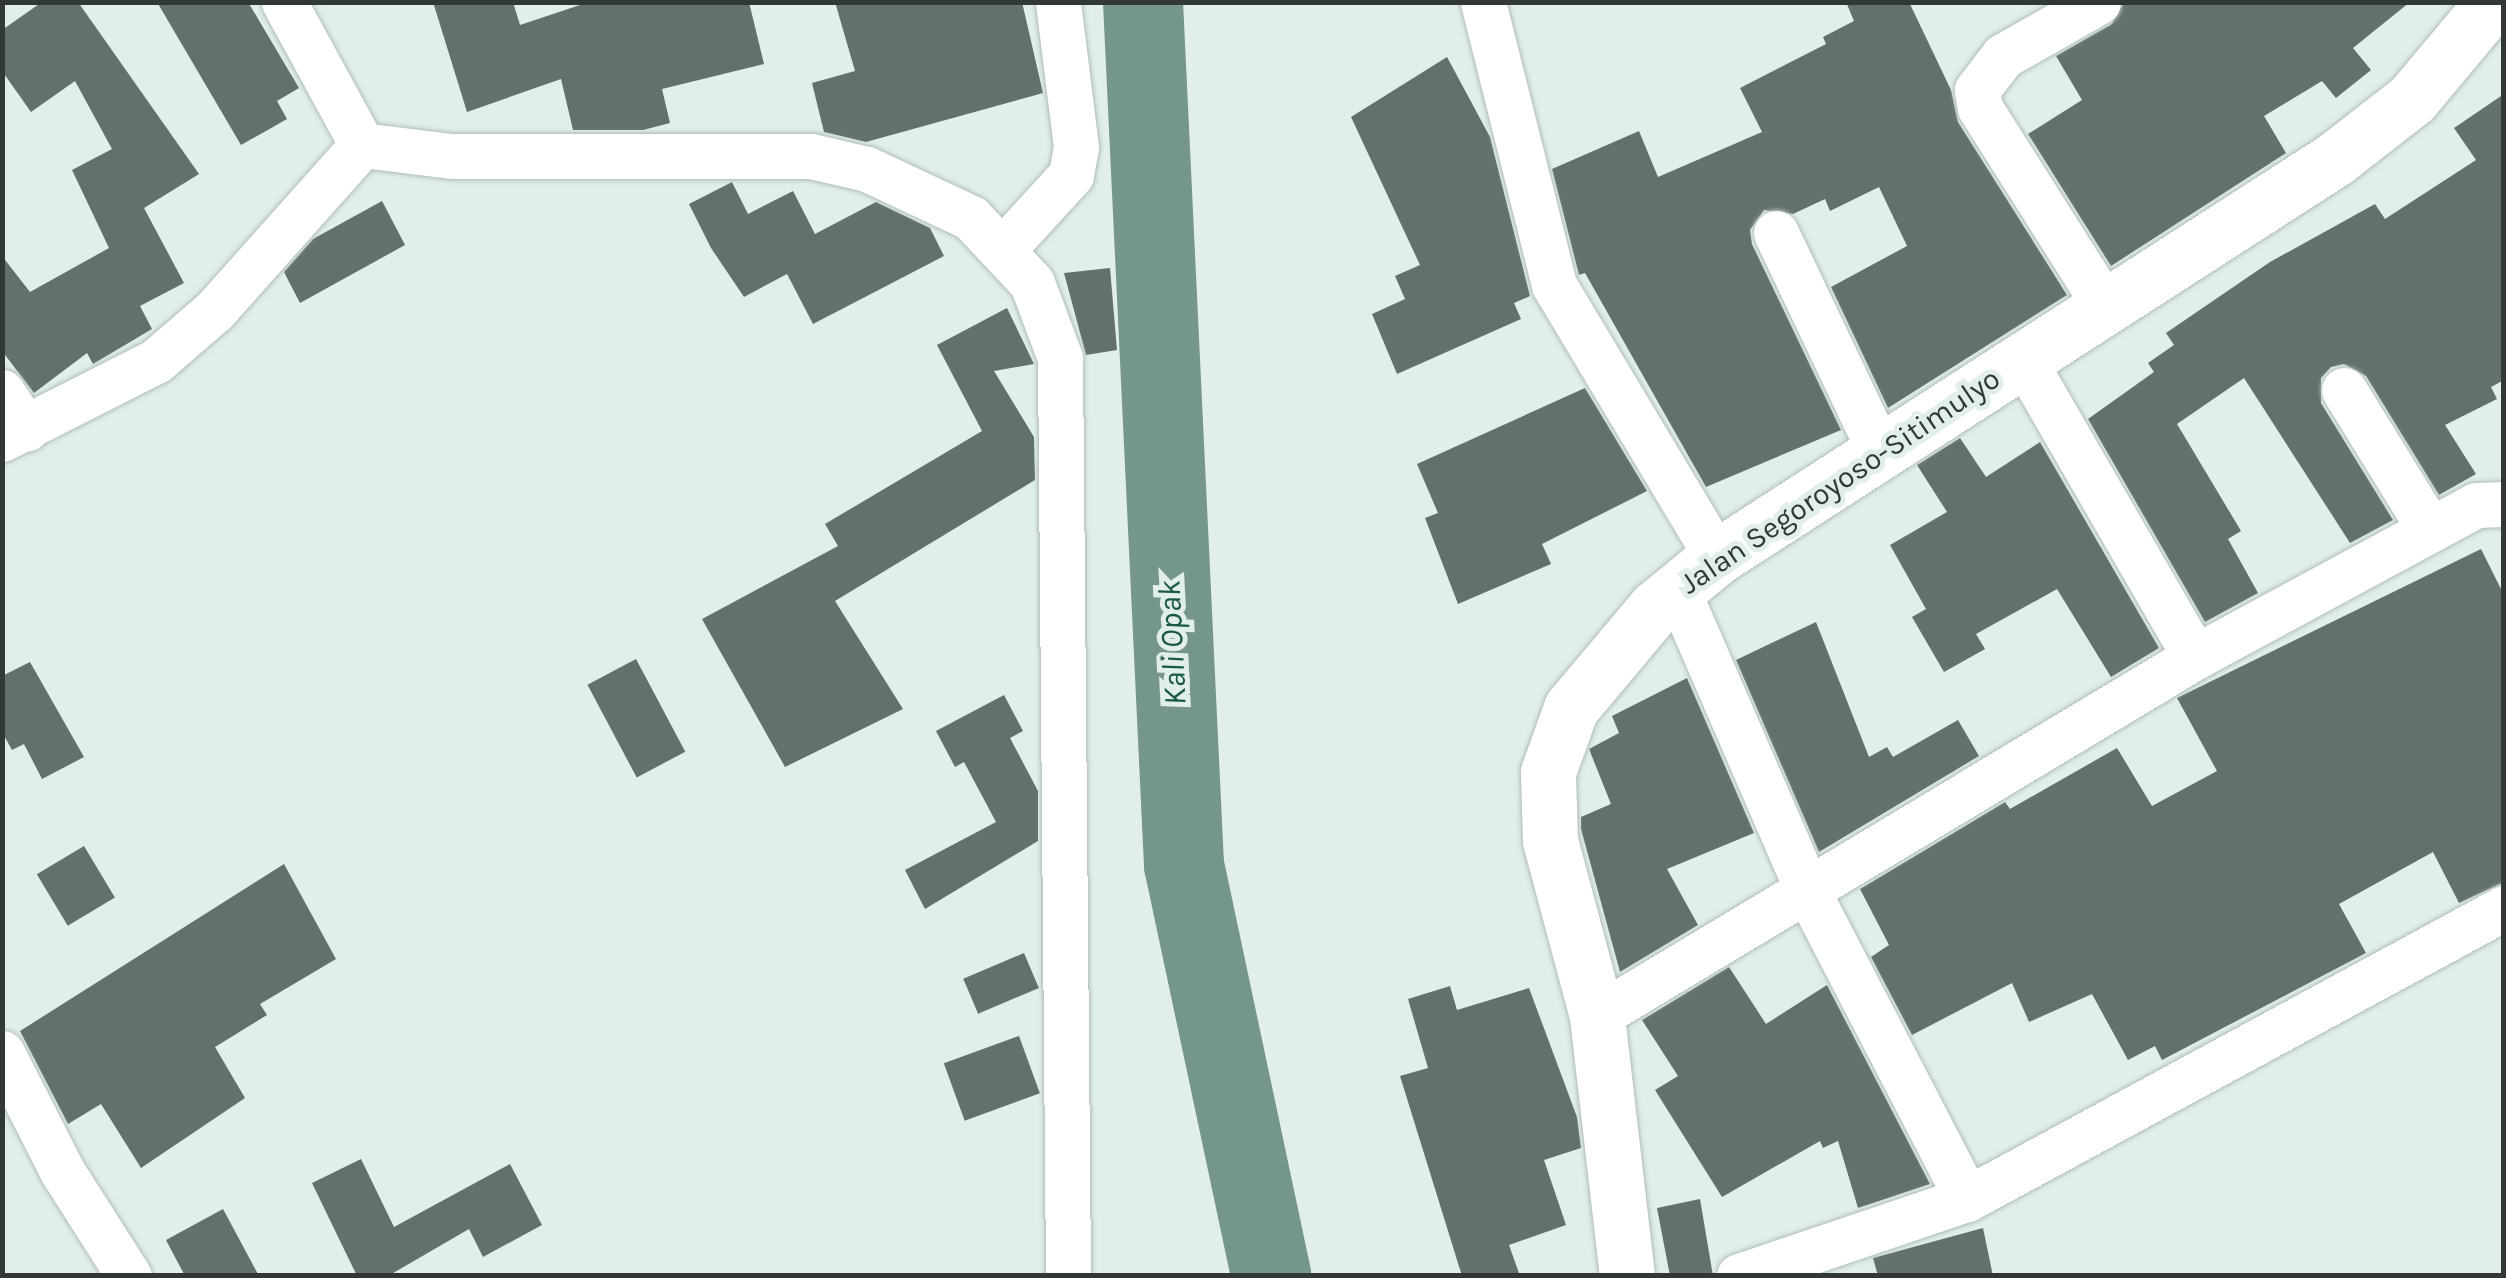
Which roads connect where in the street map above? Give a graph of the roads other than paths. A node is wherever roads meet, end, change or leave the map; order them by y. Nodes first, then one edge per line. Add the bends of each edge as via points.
1 (284, 2) edge
2 (1058, 2) edge
3 (1482, 2) edge
4 (2098, 2) edge
5 (2494, 2) edge
6 (362, 145) junction
7 (1776, 234) dead end
8 (1004, 247) junction
9 (2107, 309) junction
10 (2023, 359) junction
11 (2344, 390) dead end
12 (10, 420) edge
13 (1879, 450) junction
14 (2504, 504) edge
15 (2430, 530) junction
16 (1697, 573) junction
17 (2195, 657) junction
18 (1807, 890) junction
19 (2504, 908) edge
20 (1597, 1016) junction
21 (2, 1053) edge
22 (1967, 1199) junction
23 (129, 1276) edge
24 (1068, 1276) edge
25 (1627, 1276) edge
26 (1739, 1276) edge

1 - 6 street
2 - 8 street via 1076,147 1071,175
3 - 16 street via 1554,286
4 - 9 street via 2003,56 1978,90 1980,108
5 - 9 main road, Jalan Segoroyoso-Sitimulyo via 2412,99
6 - 8 street via 451,156 811,156 932,195
6 - 12 street via 215,310 156,361
7 - 13 street
8 - 24 street via 1040,299 1060,358
9 - 10 main road, Jalan Segoroyoso-Sitimulyo
10 - 13 main road, Jalan Segoroyoso-Sitimulyo
10 - 17 street
11 - 15 street
13 - 16 main road, Jalan Segoroyoso-Sitimulyo
14 - 15 street via 2476,505
15 - 17 street
16 - 18 street
16 - 20 main road, Jalan Segoroyoso-Sitimulyo via 1571,708 1548,772 1550,840
17 - 18 street
18 - 20 street
18 - 22 street
19 - 22 street
20 - 25 main road, Jalan Segoroyoso-Sitimulyo
21 - 23 street via 62,1171
22 - 26 street

